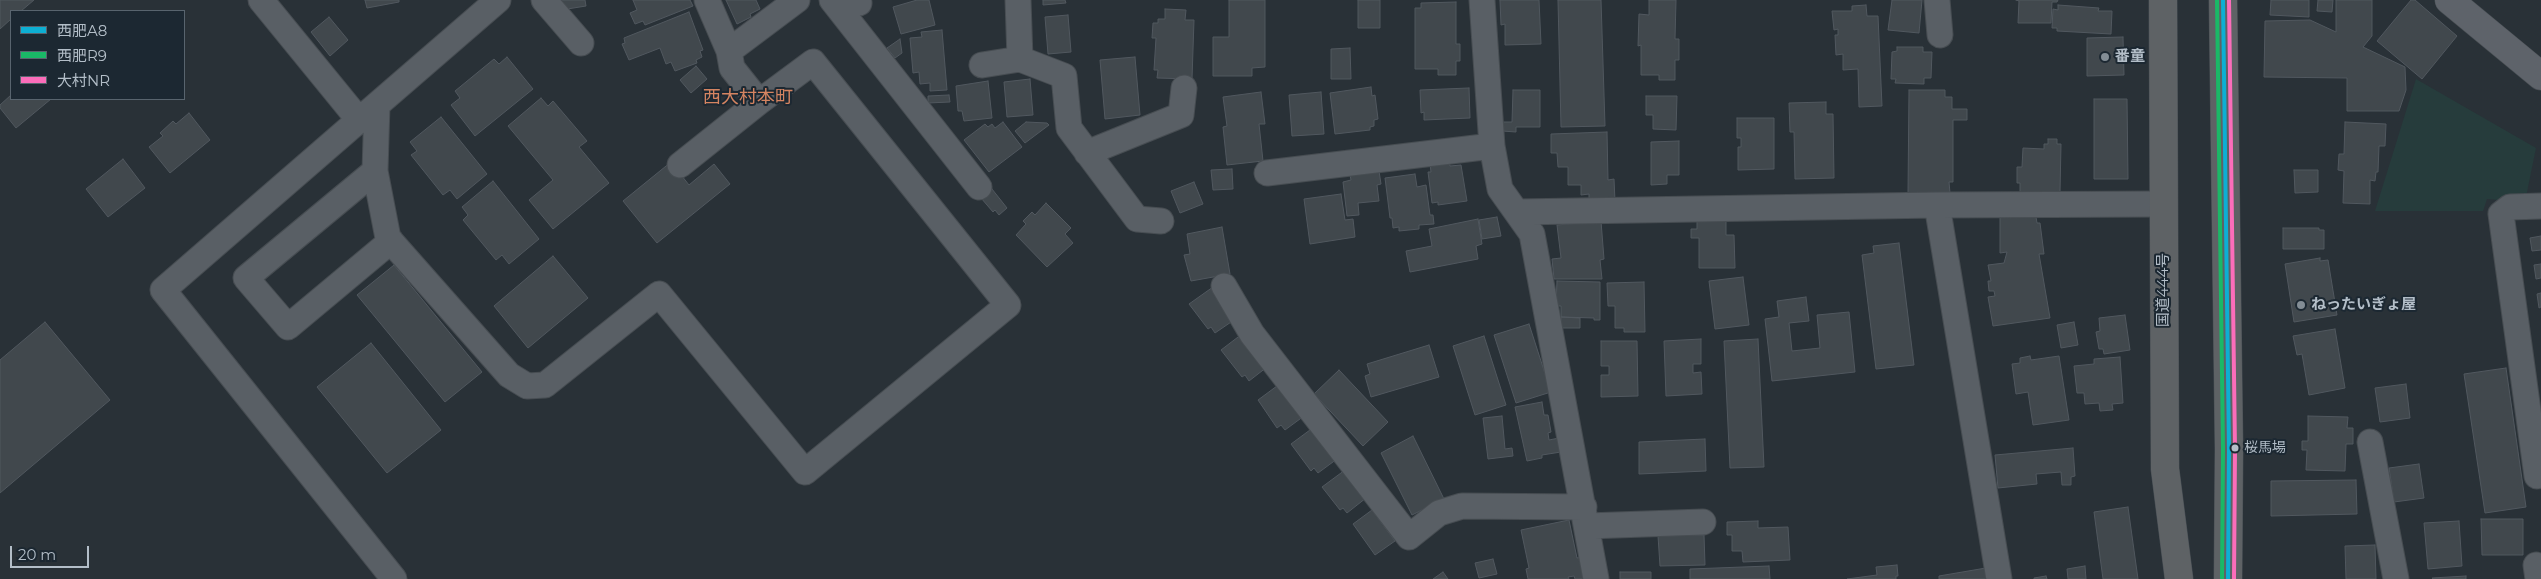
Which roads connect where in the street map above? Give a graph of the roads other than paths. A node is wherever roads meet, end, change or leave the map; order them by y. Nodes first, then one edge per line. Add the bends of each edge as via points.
1 (261, 0) edge
2 (498, 0) edge
3 (544, 0) edge
4 (707, 0) edge
5 (797, 0) edge
6 (832, 0) edge
7 (1018, 0) edge
8 (1482, 0) edge
9 (1937, 0) edge
10 (2163, 0) edge
11 (2223, 0) edge
12 (2449, 0) edge
13 (1940, 35) dead end
14 (581, 43) dead end
15 (729, 51) junction
16 (1020, 59) junction
17 (982, 65) dead end
18 (2541, 76) edge
19 (1184, 88) dead end
20 (758, 102) junction
21 (368, 113) junction
22 (1492, 146) junction
23 (1088, 153) junction
24 (680, 166) dead end
25 (375, 171) junction
26 (1267, 173) dead end
27 (979, 186) dead end
28 (2164, 204) junction
29 (1937, 205) junction
30 (2541, 206) edge
31 (1517, 212) junction
32 (1161, 221) dead end
33 (390, 241) junction
34 (1224, 286) dead end
35 (2370, 442) dead end
36 (2537, 476) dead end
37 (1585, 516) junction
38 (1703, 522) dead end
39 (394, 579) edge
40 (1596, 579) edge
41 (1999, 579) edge
42 (2179, 579) edge
43 (2228, 579) edge
44 (2396, 579) edge

1 - 21 street
2 - 21 street
3 - 14 street
4 - 15 street
5 - 15 street
6 - 27 street
7 - 16 street
8 - 22 street
9 - 13 street
10 - 28 highway, 国道444号
11 - 43 highway
12 - 18 street
15 - 20 street via 732,68
16 - 17 street
16 - 23 street via 1064,76 1069,128
19 - 23 street via 1181,115
20 - 24 street
20 - 33 street via 813,62 1008,305 806,472 659,294 545,385 527,386 509,375
21 - 25 street
21 - 39 street via 163,290
22 - 26 street
22 - 31 street via 1500,189
23 - 32 street via 1137,219
25 - 33 street
25 - 33 street via 246,278 288,327
28 - 29 street
28 - 42 highway, 国道444号 via 2164,469
29 - 31 street
29 - 41 street
30 - 36 street via 2510,207 2501,214
31 - 37 street via 1532,234
34 - 37 street via 1252,334 1409,537 1439,513 1462,506
35 - 44 street
37 - 38 street
37 - 40 street

